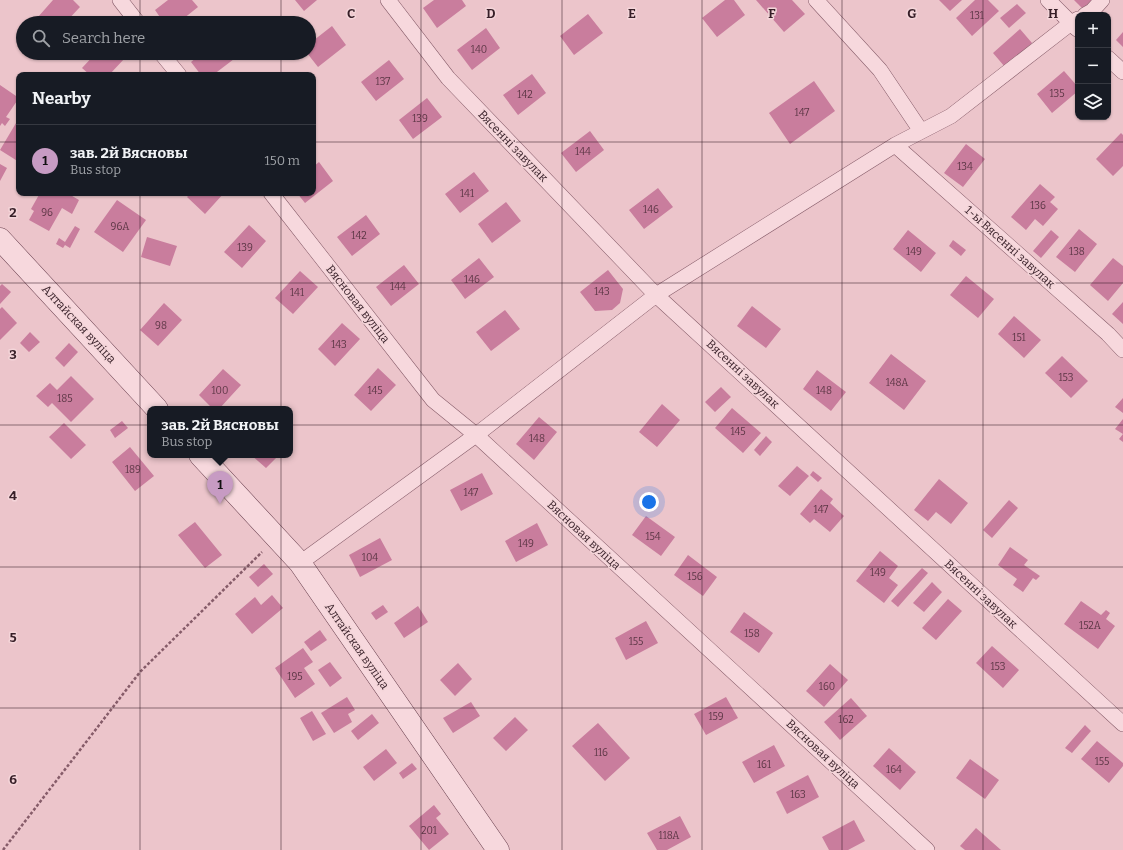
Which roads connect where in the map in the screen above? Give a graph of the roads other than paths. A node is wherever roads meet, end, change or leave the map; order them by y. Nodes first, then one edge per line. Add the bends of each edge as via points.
1 (120, 0) edge
2 (388, 0) edge
3 (816, 0) edge
4 (1048, 0) edge
5 (1102, 0) edge
6 (1090, 12) edge
7 (133, 16) edge
8 (1075, 23) edge
9 (1075, 25) edge
10 (167, 60) edge
11 (1111, 61) edge
12 (177, 72) edge
13 (1123, 72) edge
14 (921, 131) junction
15 (895, 145) junction
16 (273, 196) edge
17 (0, 239) edge
18 (656, 295) junction
19 (1123, 350) edge
20 (154, 406) edge
21 (476, 435) junction
22 (203, 458) edge
23 (300, 563) junction
24 (1123, 724) edge
25 (498, 850) edge
26 (927, 850) edge

1 - 7 street
2 - 18 street, Вясенні завулак via 448,78
3 - 14 street via 880,70
4 - 8 street
5 - 6 street
9 - 14 street via 951,116
10 - 12 street
11 - 13 street
14 - 15 street
15 - 18 street
15 - 19 street, 1-ы Вясенні завулак
16 - 21 street, Вясновая вуліца via 433,400
17 - 20 main road, Алтайская вуліца
18 - 21 street
18 - 24 street, Вясенні завулак
21 - 23 street
21 - 26 street, Вясновая вуліца
22 - 23 main road, Алтайская вуліца
23 - 25 main road, Алтайская вуліца

